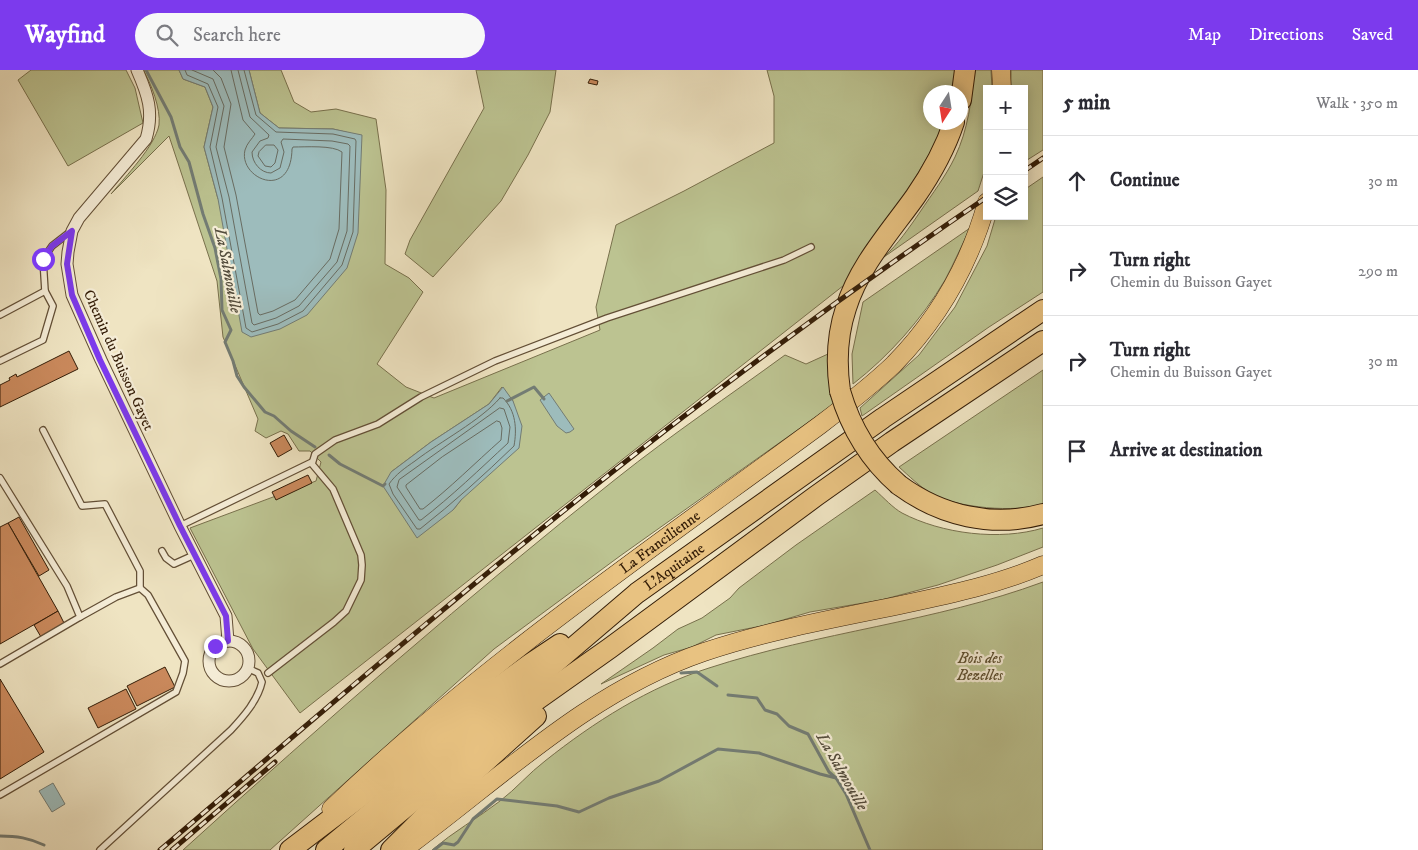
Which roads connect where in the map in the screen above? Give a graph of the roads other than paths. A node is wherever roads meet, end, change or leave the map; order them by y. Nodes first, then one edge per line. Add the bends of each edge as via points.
1 (137, 70) edge
2 (965, 70) edge
3 (1001, 70) edge
4 (962, 85) edge
5 (1002, 85) edge
6 (951, 130) edge
7 (983, 214) edge
8 (72, 231) junction
9 (811, 248) dead end
10 (45, 291) junction
11 (1043, 310) edge
12 (0, 315) edge
13 (1043, 341) edge
14 (0, 361) edge
15 (43, 430) dead end
16 (312, 462) junction
17 (0, 478) edge
18 (1043, 514) edge
19 (180, 526) junction
20 (162, 551) dead end
21 (194, 555) junction
22 (1043, 565) edge
23 (140, 588) junction
24 (637, 593) junction
25 (80, 617) junction
26 (228, 641) junction
27 (610, 648) junction
28 (0, 664) edge
29 (247, 668) junction
30 (268, 673) dead end
31 (0, 795) edge
32 (100, 850) edge
33 (289, 850) edge
34 (326, 850) edge
35 (354, 850) edge
36 (391, 850) edge
37 (403, 850) edge

1 - 8 street, Chemin du Buisson Gayet via 150,108 146,139 79,218
2 - 4 highway
3 - 5 highway
6 - 18 highway, bridge via 937,161 869,262 847,306 838,352 840,391 862,444 883,471 931,505 968,517 992,520
7 - 33 highway, La Francilienne via 975,238 941,306 892,365 820,425 482,677 360,782
8 - 10 lane via 52,246 43,259
8 - 19 street, Chemin du Buisson Gayet via 67,264 72,295
9 - 16 lane via 784,260 607,318 495,361 421,397 378,424 335,440 314,454
10 - 12 lane
10 - 14 lane via 53,306 43,340
11 - 24 highway, L'Aquitaine via 883,418
13 - 27 highway, L'Aquitaine via 831,485
15 - 23 lane via 82,506 105,504 140,571
16 - 19 lane
16 - 30 lane via 333,489 361,555 361,580 346,611
17 - 25 lane via 67,586
19 - 21 street, Chemin du Buisson Gayet
20 - 21 lane via 174,564
21 - 26 street, Chemin du Buisson Gayet via 226,616
22 - 37 highway via 960,592 733,643 666,668 614,694 558,729
23 - 25 lane
23 - 31 lane via 148,595 185,661 176,692
24 - 33 highway via 500,685
24 - 34 highway, L'Aquitaine
25 - 28 lane
26 - 29 street via 245,649
26 - 29 street via 211,651 211,670 228,681 240,677
27 - 35 highway, L'Aquitaine via 521,711
27 - 36 highway via 422,818
29 - 32 lane via 258,673 262,682 244,716

